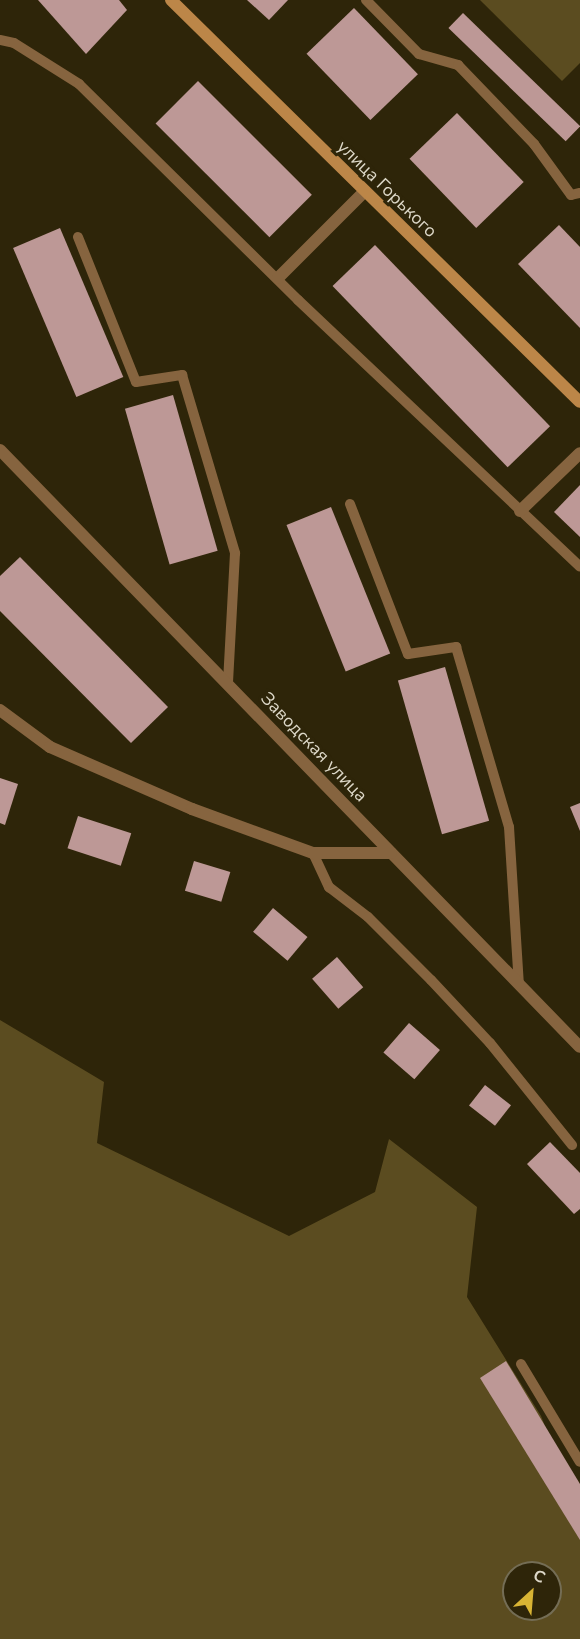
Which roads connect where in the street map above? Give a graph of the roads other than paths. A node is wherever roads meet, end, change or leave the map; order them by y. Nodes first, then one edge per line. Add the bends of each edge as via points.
1 (171, 0) edge
2 (366, 0) edge
3 (0, 40) edge
4 (364, 192) junction
5 (575, 194) edge
6 (580, 204) edge
7 (78, 237) dead end
8 (278, 278) junction
9 (580, 402) edge
10 (0, 450) edge
11 (580, 453) edge
12 (350, 504) dead end
13 (520, 510) junction
14 (580, 567) edge
15 (228, 684) junction
16 (0, 710) edge
17 (313, 853) junction
18 (391, 853) junction
19 (519, 984) junction
20 (580, 1047) edge
21 (572, 1145) dead end
22 (521, 1364) dead end
23 (580, 1462) edge

1 - 4 main road, улица Горького
2 - 5 lane via 419,54 458,65 534,144
3 - 8 lane via 14,43 79,84
4 - 8 street
4 - 9 main road, улица Горького
5 - 6 lane
7 - 15 lane via 136,382 182,375 236,553
8 - 13 lane
10 - 15 street, Заводская улица
11 - 13 street
12 - 19 lane via 408,654 456,647 509,827
13 - 14 lane
15 - 18 street, Заводская улица
16 - 17 street via 50,747 192,809
17 - 18 street
17 - 21 lane via 329,887 368,917 461,1011
18 - 19 street, Заводская улица
19 - 20 street, Заводская улица
22 - 23 lane

